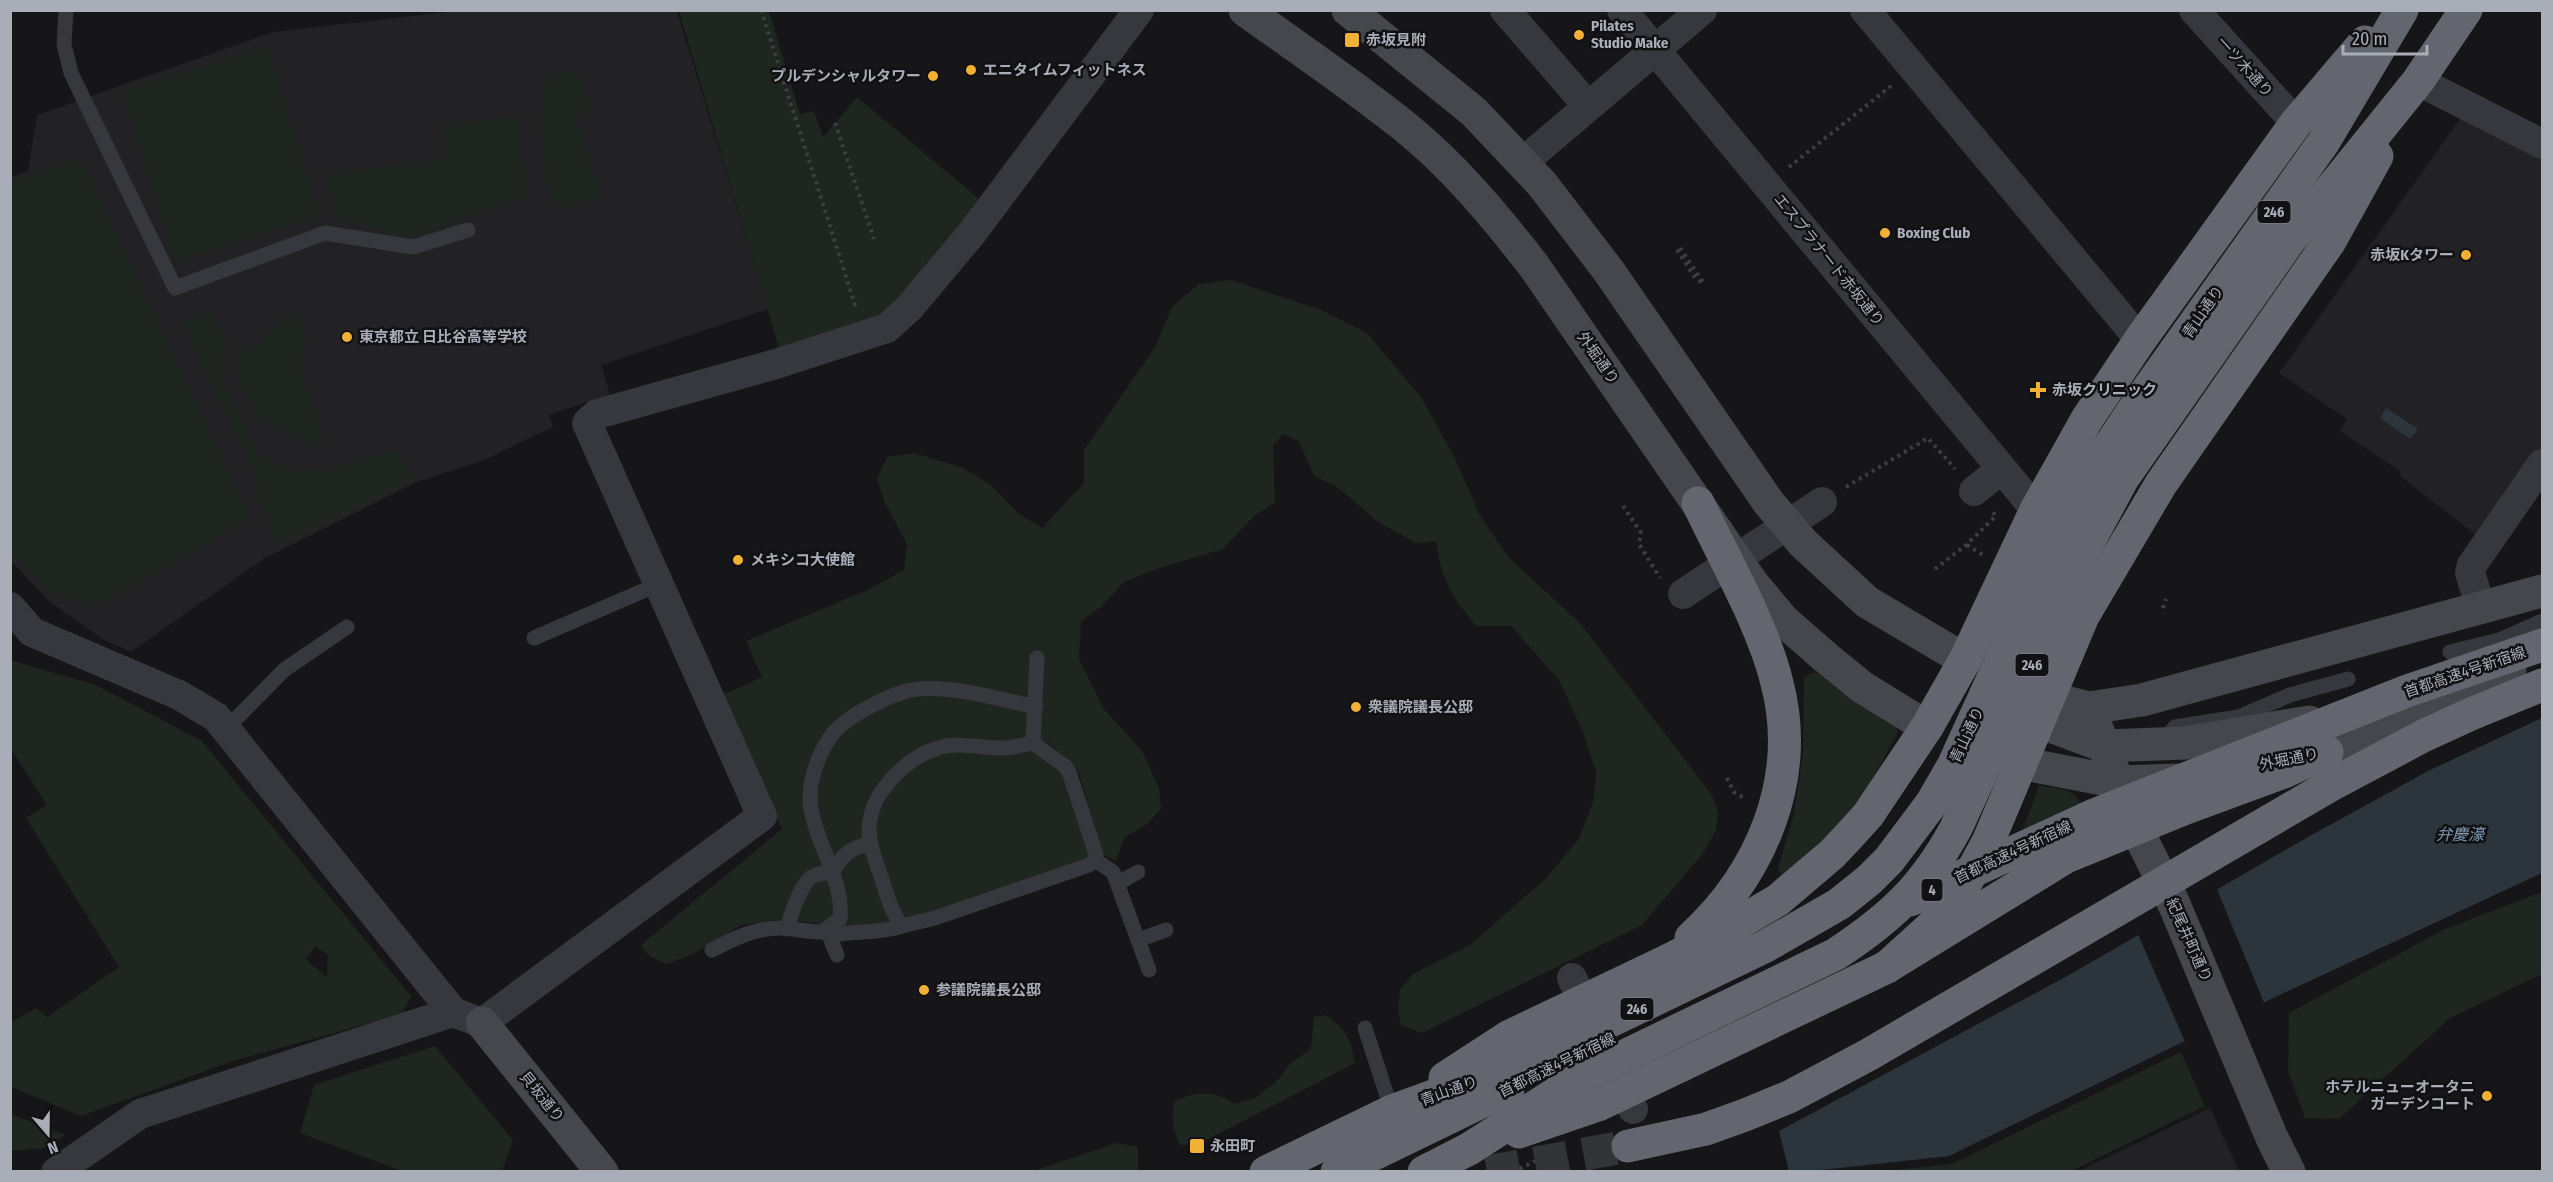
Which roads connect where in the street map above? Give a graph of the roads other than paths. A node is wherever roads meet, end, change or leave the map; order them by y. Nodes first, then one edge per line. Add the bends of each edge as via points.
1 (66, 10) edge
2 (1139, 10) edge
3 (1245, 10) edge
4 (1348, 10) edge
5 (1505, 10) edge
6 (1622, 10) edge
7 (1702, 10) edge
8 (1864, 10) edge
9 (2194, 10) edge
10 (2391, 10) edge
11 (2402, 10) edge
12 (2466, 10) edge
13 (1657, 50) junction
14 (2418, 81) junction
15 (1588, 106) junction
16 (2296, 123) junction
17 (2542, 144) edge
18 (1522, 163) junction
19 (468, 230) dead end
20 (2140, 340) junction
21 (2148, 414) junction
22 (2542, 464) edge
23 (1822, 502) dead end
24 (1698, 503) junction
25 (2036, 510) junction
26 (659, 584) junction
27 (1673, 588) road end
28 (2542, 591) edge
29 (10, 607) edge
30 (2481, 609) junction
31 (2542, 621) edge
32 (347, 627) dead end
33 (534, 638) dead end
34 (2542, 645) edge
35 (2450, 652) dead end
36 (1037, 658) dead end
37 (1965, 660) junction
38 (2542, 661) edge
39 (2348, 679) dead end
40 (2542, 685) edge
41 (1036, 707) junction
42 (2089, 708) junction
43 (2044, 710) junction
44 (2395, 719) junction
45 (1927, 727) junction
46 (226, 729) junction
47 (1033, 743) junction
48 (2159, 745) junction
49 (2104, 746) junction
50 (2327, 752) junction
51 (2020, 763) junction
52 (2118, 782) junction
53 (2136, 828) junction
54 (871, 844) junction
55 (1095, 860) junction
56 (1138, 872) dead end
57 (832, 873) junction
58 (1118, 883) junction
59 (902, 926) junction
60 (788, 929) junction
61 (1166, 930) dead end
62 (828, 933) junction
63 (1138, 940) junction
64 (712, 950) dead end
65 (837, 955) dead end
66 (1665, 962) junction
67 (1887, 967) junction
68 (1149, 970) dead end
69 (1572, 978) dead end
70 (467, 1018) junction
71 (1365, 1028) dead end
72 (1633, 1109) dead end
73 (1392, 1111) junction
74 (1628, 1146) tunnel mouth
75 (1469, 1149) junction
76 (56, 1172) edge
77 (602, 1172) edge
78 (1266, 1172) edge
79 (1337, 1172) edge
80 (1424, 1172) edge
81 (2289, 1172) edge

1 - 19 lane via 64,44 71,73 175,288 325,232 413,247
2 - 26 street via 972,233 909,308 887,328 597,414 587,423
3 - 24 main road, 外堀通り via 1404,126 1480,199 1534,266
4 - 18 main road via 1474,112
5 - 15 street
6 - 13 street, エスプラナード赤坂通り
7 - 13 street
8 - 20 street
9 - 16 street, 一ツ木通り
10 - 16 highway
11 - 21 highway, 青山通り / 246 via 2323,143
12 - 14 highway, 青山通り / 246
13 - 15 street
13 - 25 street, エスプラナード赤坂通り
14 - 17 street
14 - 21 highway, 青山通り / 246
14 - 43 highway via 2330,241 2161,483 2083,616
15 - 18 street
16 - 20 highway
18 - 37 main road via 1608,270 1769,503 1803,543 1867,602
20 - 25 highway via 2087,419
21 - 73 highway, 青山通り / 246 via 2097,465 2056,540 1953,766 1910,835 1869,880 1813,921 1754,952 1521,1064
21 - 75 highway, 青山通り / 246 via 2123,478 2082,554 1956,828 1940,858 1900,906 1836,954 1584,1076
22 - 30 street via 2472,565 2470,573
23 - 27 street
24 - 45 main road, 外堀通り via 1753,584 1784,621 1862,687
24 - 66 highway via 1778,684 1784,720 1784,763 1777,803 1764,839 1736,891
25 - 37 highway
26 - 33 lane
26 - 70 street via 762,816
28 - 30 main road
29 - 46 street via 32,632 179,695 216,717
30 - 42 main road via 2142,700
31 - 35 lane via 2499,639
32 - 46 lane via 284,670
34 - 79 highway, 首都高速4号新宿線 / 4 via 2407,692 2094,815 1666,1013
36 - 41 lane
37 - 45 highway
38 - 44 main road, 外堀通り
39 - 48 lane via 2290,695 2239,717 2175,727
40 - 74 highway via 2471,714 2366,766 1789,1097 1706,1129
41 - 47 lane
41 - 57 lane via 962,692 919,689 872,704 832,734 809,790 817,836
42 - 43 main road
42 - 49 main road, 紀尾井町通り
43 - 49 main road
43 - 51 highway
44 - 48 main road via 2314,722
44 - 50 main road, 外堀通り
45 - 66 highway via 1868,815 1832,854 1778,900
46 - 70 street
47 - 54 lane via 1002,748 958,744 919,756 902,767 880,796 869,829
47 - 55 lane via 1069,772
48 - 49 main road
49 - 52 main road, 紀尾井町通り
50 - 52 main road, 外堀通り via 2174,780
50 - 53 highway
51 - 52 main road, 外堀通り
51 - 67 highway via 1988,842 1958,897
52 - 53 main road, 紀尾井町通り
53 - 67 highway via 2066,857
53 - 81 main road, 紀尾井町通り via 2174,904
54 - 57 lane via 848,851
54 - 59 lane via 886,894
55 - 58 lane via 1108,867
55 - 59 lane via 935,918
56 - 58 lane
57 - 60 lane via 819,873 809,879 789,916
57 - 62 lane via 842,903 840,919
58 - 63 lane
59 - 62 lane via 889,931
60 - 62 lane
60 - 64 lane via 759,930
61 - 63 lane
62 - 65 lane
63 - 68 lane
66 - 73 highway via 1508,1037
67 - 75 highway via 1598,1106
69 - 72 street
70 - 76 street via 140,1114
70 - 77 main road, 貝坂通り
71 - 73 lane
73 - 78 highway, 青山通り / 246
75 - 80 highway, 青山通り / 246

